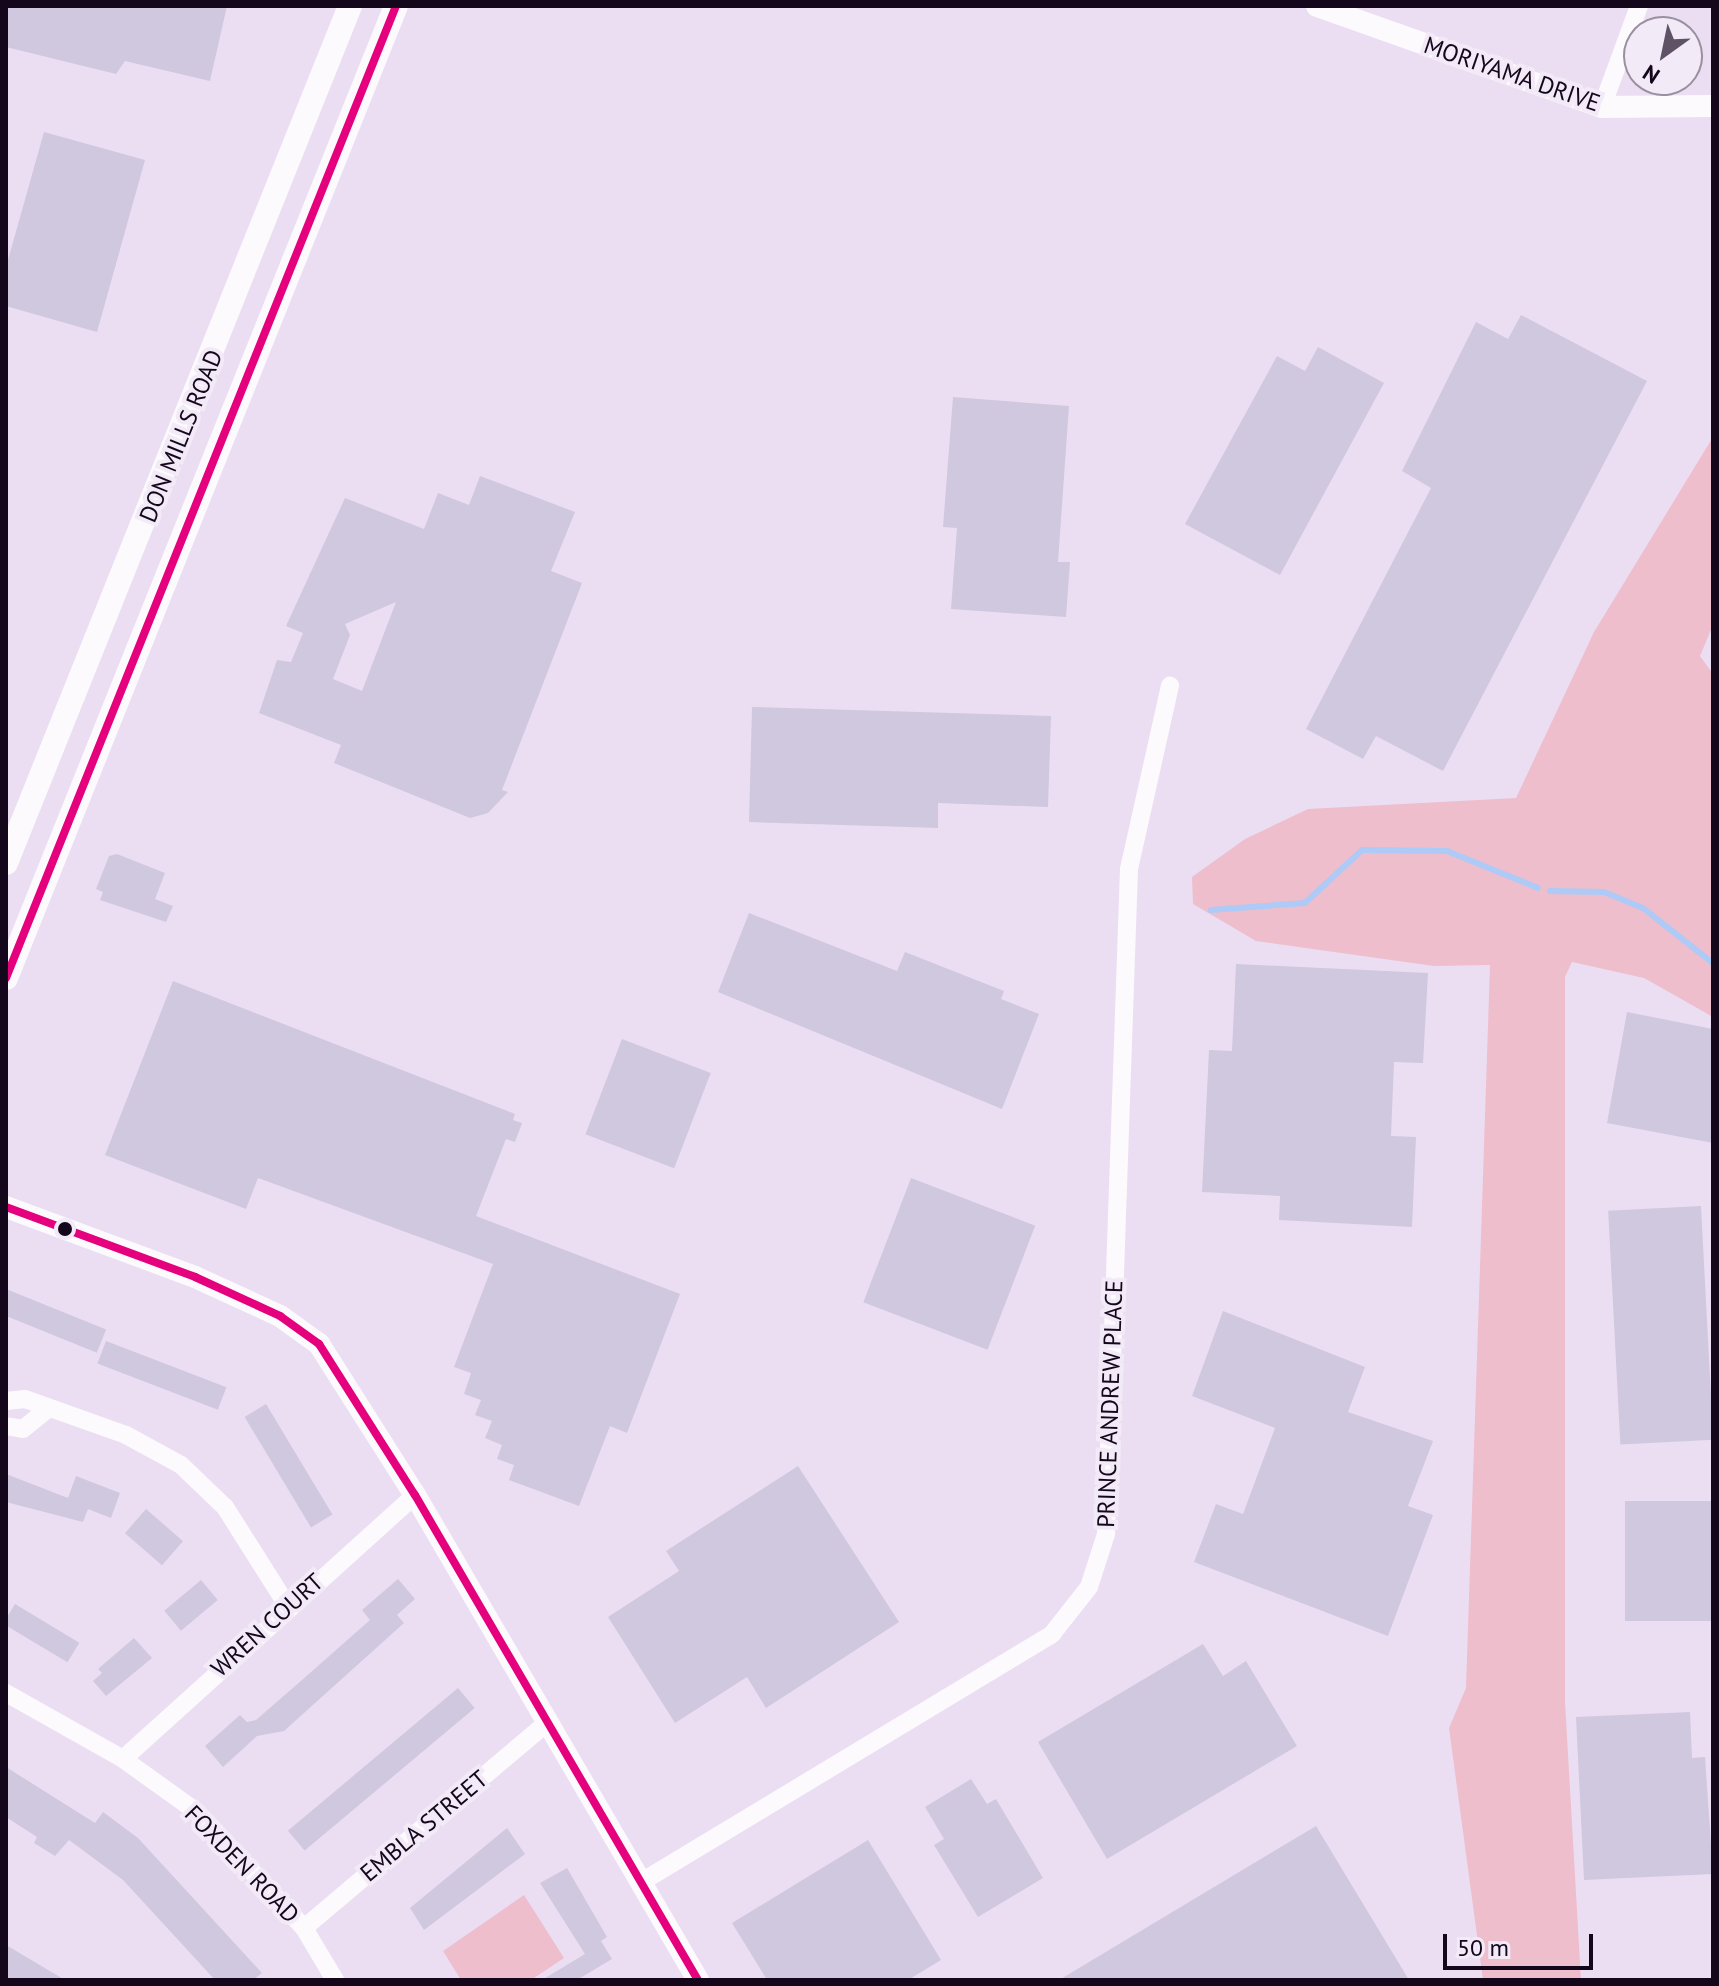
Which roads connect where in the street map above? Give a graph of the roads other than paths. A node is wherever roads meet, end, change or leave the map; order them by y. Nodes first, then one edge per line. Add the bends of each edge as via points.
1 (350, 6) edge
2 (396, 6) edge
3 (1317, 6) edge
4 (1639, 6) edge
5 (1713, 106) edge
6 (1602, 107) junction
7 (1170, 686) dead end
8 (6, 863) edge
9 (6, 978) edge
10 (6, 1207) edge
11 (6, 1401) edge
12 (49, 1408) junction
13 (6, 1426) edge
14 (415, 1495) junction
15 (287, 1605) junction
16 (6, 1693) edge
17 (545, 1724) junction
18 (123, 1759) junction
19 (643, 1881) junction
20 (304, 1928) junction
21 (335, 1980) edge
22 (698, 1980) edge

1 - 8 main road, DON MILLS ROAD
2 - 9 main road, DON MILLS ROAD
3 - 6 street, MORIYAMA DRIVE
4 - 6 street
5 - 6 street, MORIYAMA DRIVE
7 - 19 street, PRINCE ANDREW PLACE via 1129,869 1106,1534 1089,1587 1052,1634
10 - 14 street via 280,1316 319,1344
11 - 12 street
12 - 13 street via 23,1429
12 - 15 street via 126,1435 181,1465 225,1507
14 - 15 street, WREN COURT
14 - 17 street
15 - 18 street, WREN COURT
16 - 18 street, FOXDEN ROAD
17 - 19 street
17 - 20 street, EMBLA STREET
18 - 20 street, FOXDEN ROAD via 197,1812
19 - 22 street
20 - 21 street, FOXDEN ROAD

